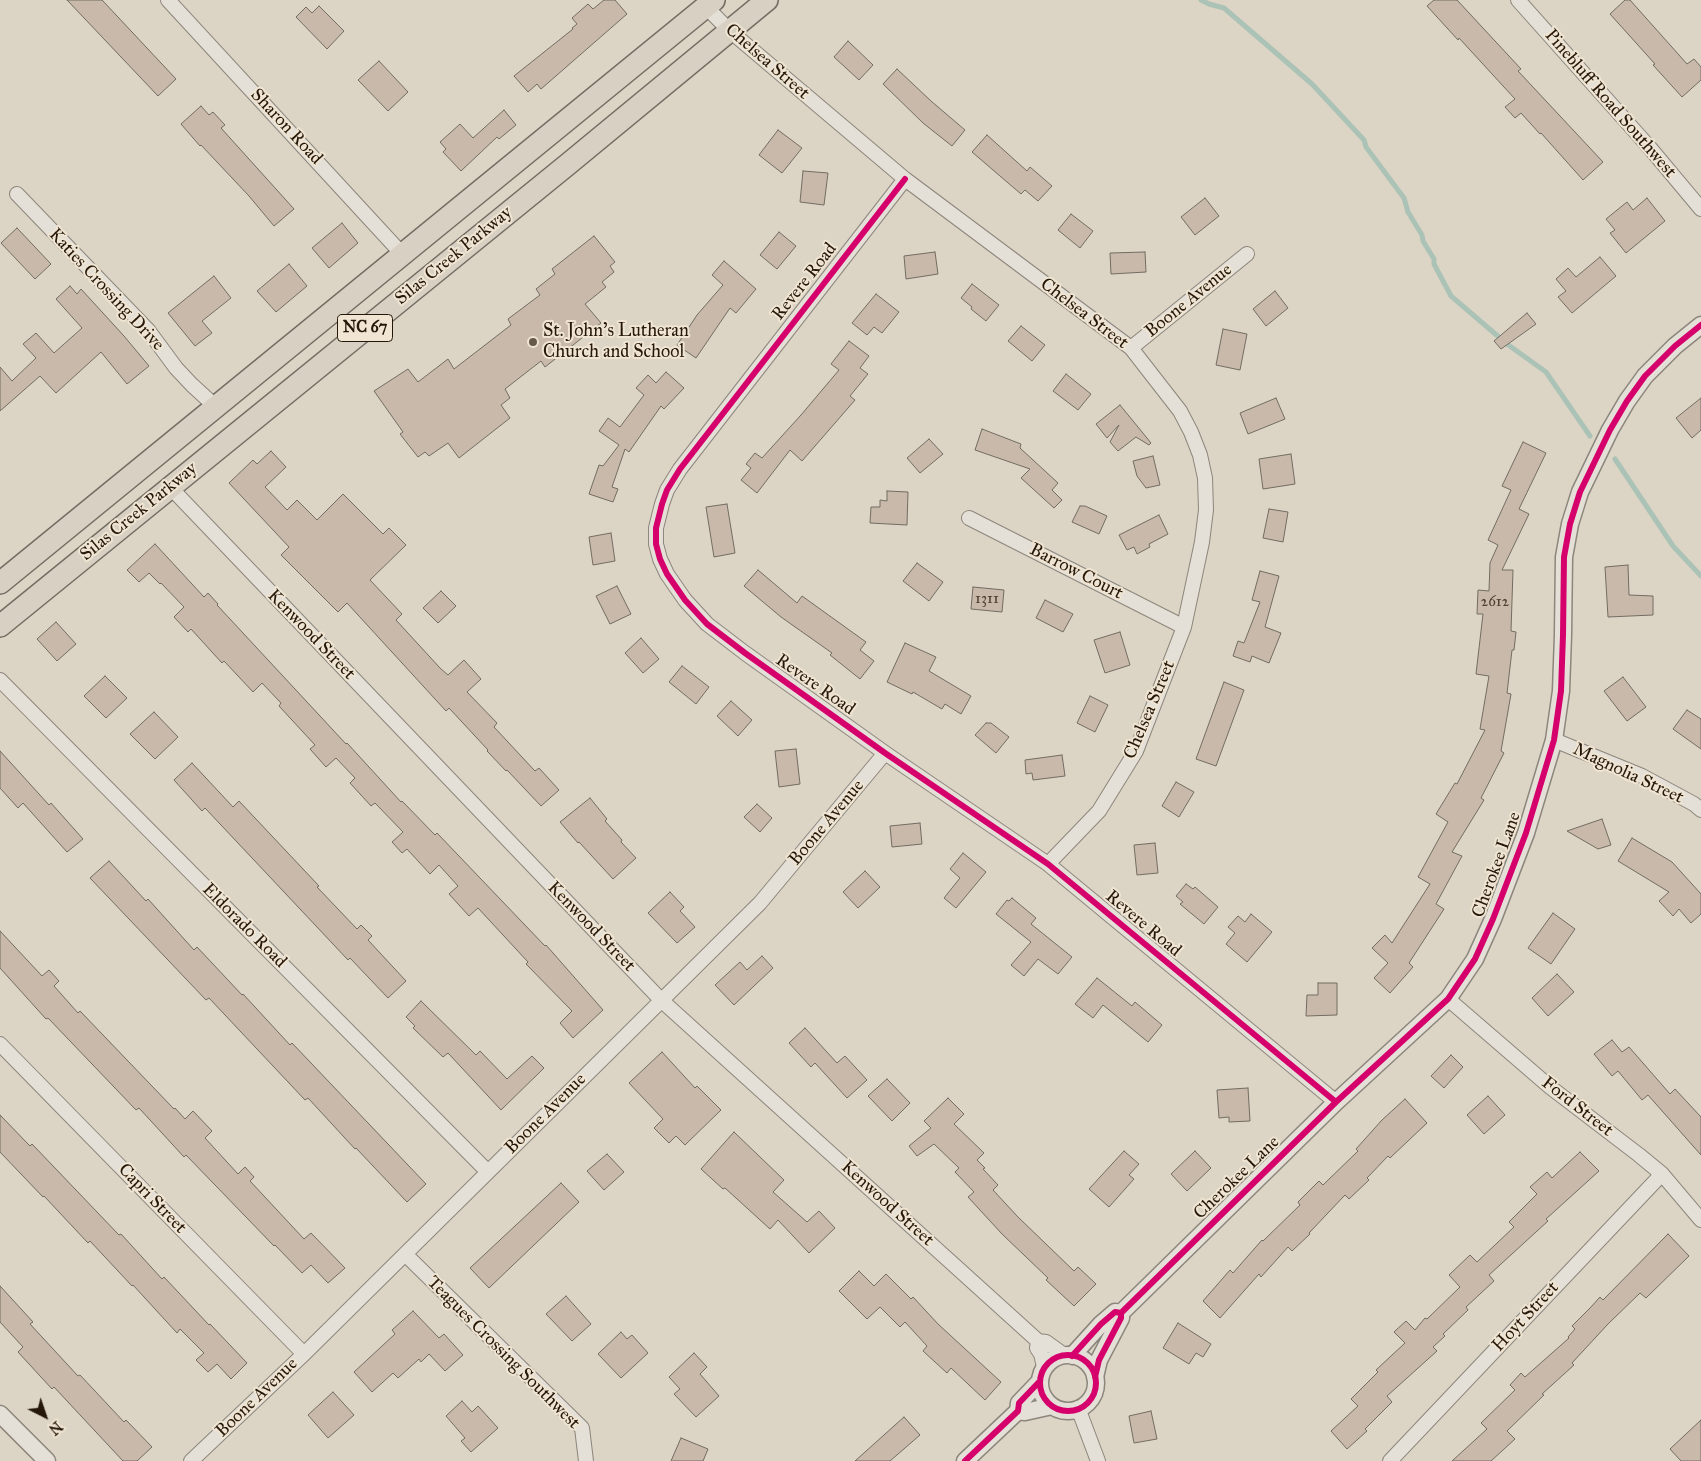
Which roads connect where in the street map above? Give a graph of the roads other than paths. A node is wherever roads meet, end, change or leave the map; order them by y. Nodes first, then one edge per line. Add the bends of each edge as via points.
1 (168, 0) edge
2 (767, 0) edge
3 (1518, 0) edge
4 (710, 4) edge
5 (730, 31) junction
6 (905, 179) junction
7 (17, 194) dead end
8 (1701, 209) edge
9 (1247, 254) dead end
10 (404, 255) junction
11 (1701, 324) edge
12 (1130, 348) junction
13 (216, 407) junction
14 (170, 487) junction
15 (969, 518) dead end
16 (0, 583) edge
17 (0, 626) edge
18 (1184, 627) junction
19 (0, 680) edge
20 (1554, 740) junction
21 (885, 753) junction
22 (1701, 810) edge
23 (1048, 864) junction
24 (1448, 999) junction
25 (661, 1000) junction
26 (0, 1044) edge
27 (1336, 1102) junction
28 (488, 1172) junction
29 (1662, 1174) junction
30 (1701, 1220) edge
31 (405, 1254) junction
32 (1121, 1313) junction
33 (1038, 1341) junction
34 (304, 1354) junction
35 (1068, 1355) junction
36 (1042, 1374) junction
37 (1095, 1377) junction
38 (1052, 1406) junction
39 (1078, 1408) junction
40 (1018, 1411) junction
41 (0, 1414) edge
42 (47, 1461) edge
43 (191, 1461) edge
44 (586, 1461) edge
45 (964, 1461) edge
46 (1098, 1461) edge
47 (1390, 1461) edge

1 - 10 street, Sharon Road
2 - 5 main road, Silas Creek Parkway / NC 67
3 - 8 street, Pinebluff Road Southwest
4 - 5 street, Chelsea Street
4 - 10 main road, Silas Creek Parkway / NC 67
5 - 6 street, Chelsea Street
5 - 14 main road, Silas Creek Parkway / NC 67
6 - 12 street, Chelsea Street
6 - 21 street, Revere Road via 680,469 667,490 656,528 656,544 667,574 707,624
7 - 13 street, Katies Crossing Drive via 148,330 192,386
9 - 12 street, Boone Avenue
10 - 13 main road, Silas Creek Parkway / NC 67
11 - 20 street, Cherokee Lane via 1645,376 1610,430 1580,492 1564,557 1564,636
12 - 18 street, Chelsea Street via 1184,418 1200,454 1205,478 1202,542
13 - 16 main road, Silas Creek Parkway / NC 67
14 - 17 main road, Silas Creek Parkway / NC 67
14 - 25 street, Kenwood Street
15 - 18 street, Barrow Court
18 - 23 street, Chelsea Street via 1136,751 1099,811
19 - 28 street, Eldorado Road
20 - 22 street, Magnolia Street via 1642,776
20 - 24 street, Cherokee Lane via 1526,833 1493,919 1475,960
21 - 23 street, Revere Road
21 - 25 street, Boone Avenue via 760,903
23 - 27 street, Revere Road
24 - 27 street, Cherokee Lane
24 - 29 street, Ford Street via 1550,1087
25 - 28 street, Boone Avenue
25 - 33 street, Kenwood Street
26 - 34 street, Capri Street
27 - 32 street, Cherokee Lane
28 - 31 street, Boone Avenue
29 - 30 street, Ford Street
29 - 47 street, Hoyt Street
31 - 34 street, Boone Avenue
31 - 44 street, Teagues Crossing Southwest via 582,1428
32 - 35 street, Cherokee Lane via 1115,1312
32 - 37 street, Cherokee Lane via 1099,1360
33 - 35 street, Kenwood Street
33 - 36 street
34 - 43 street, Boone Avenue
35 - 36 street via 1051,1360
35 - 37 street via 1085,1361
36 - 38 street via 1041,1392
36 - 40 street via 1019,1403
37 - 39 street via 1092,1396
38 - 39 street via 1061,1410
38 - 40 street
39 - 46 street
40 - 45 street
41 - 42 street

